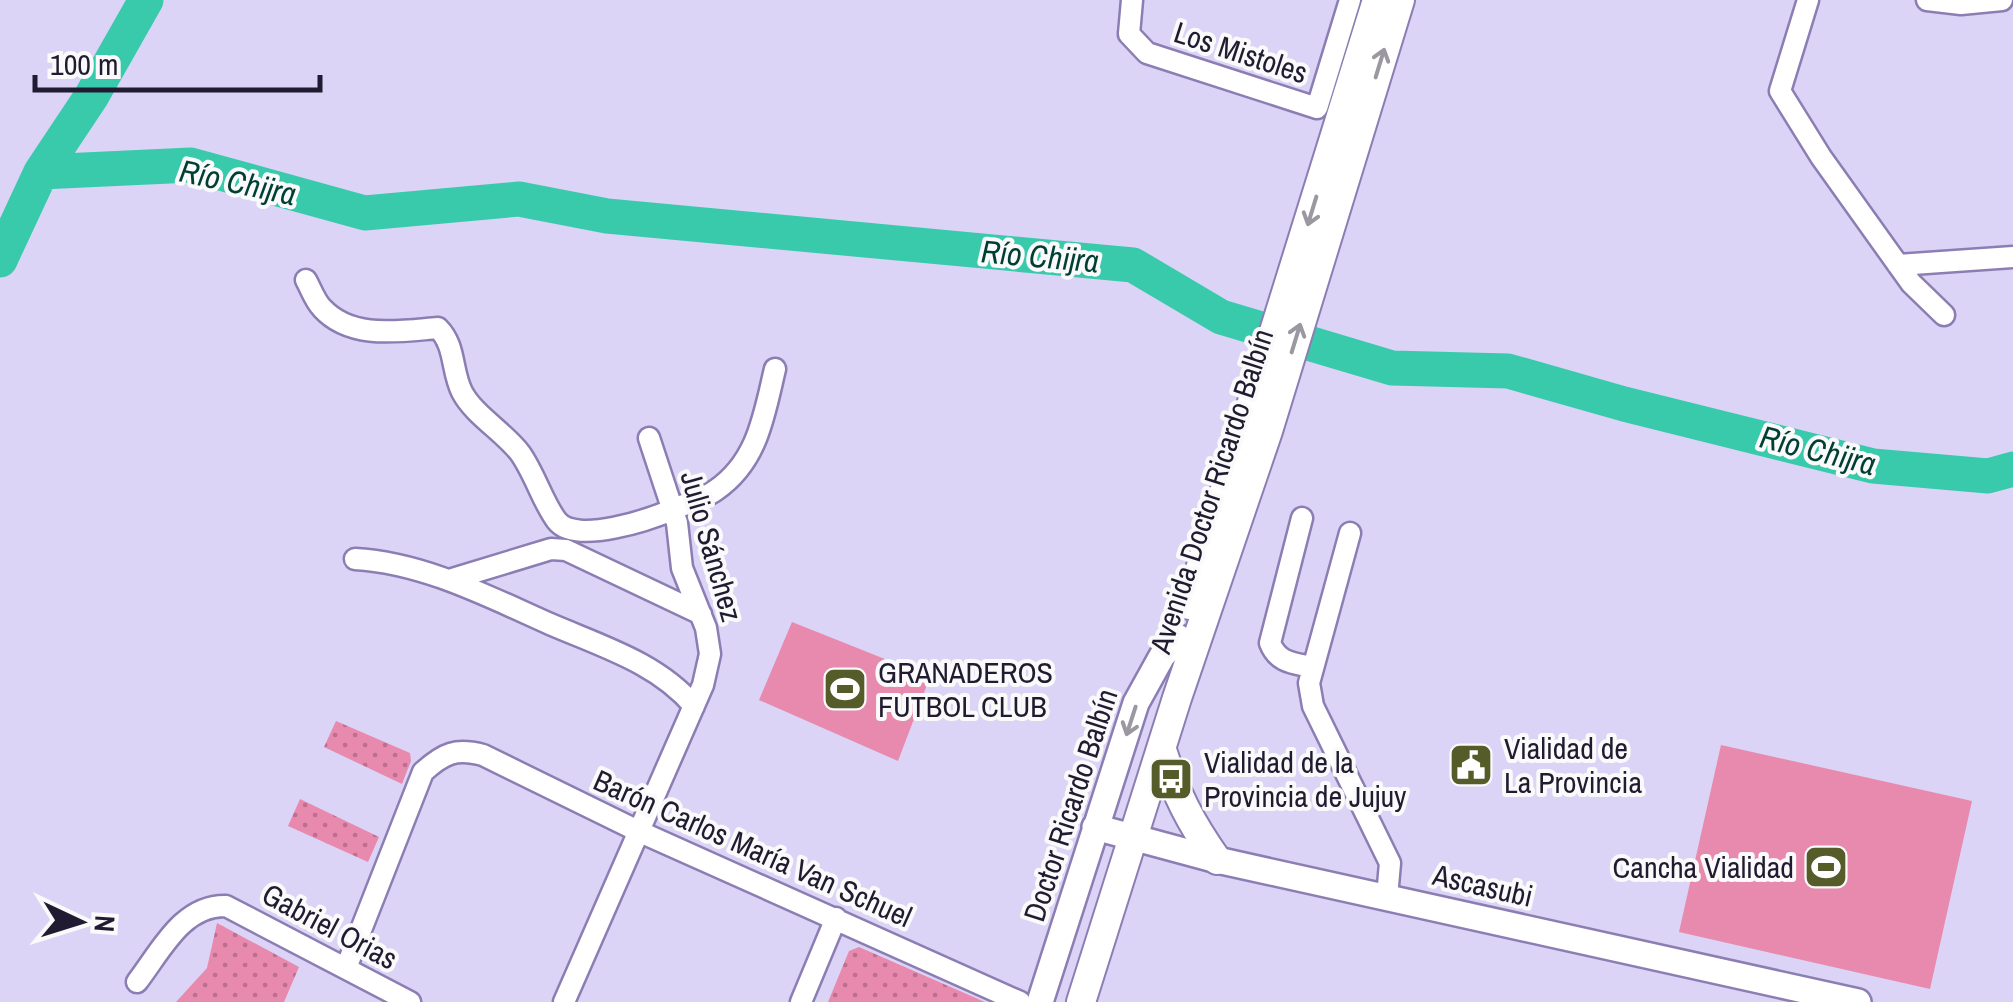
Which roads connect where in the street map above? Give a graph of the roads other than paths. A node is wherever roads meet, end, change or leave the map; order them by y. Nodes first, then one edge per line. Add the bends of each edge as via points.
1 (1132, 0) edge
2 (1350, 0) edge
3 (1377, 0) edge
4 (1400, 0) edge
5 (1808, 0) edge
6 (1927, 0) edge
7 (2002, 0) edge
8 (1339, 117) junction
9 (2013, 257) edge
10 (1898, 265) junction
11 (306, 280) dead end
12 (1944, 315) dead end
13 (775, 369) dead end
14 (1257, 428) junction
15 (649, 438) dead end
16 (673, 510) junction
17 (1302, 518) dead end
18 (565, 528) junction
19 (1350, 534) dead end
20 (566, 550) junction
21 (355, 559) dead end
22 (450, 580) junction
23 (701, 614) junction
24 (1312, 667) junction
25 (694, 706) junction
26 (1162, 750) junction
27 (638, 831) junction
28 (1115, 833) junction
29 (1217, 860) junction
30 (1387, 897) junction
31 (836, 918) junction
32 (346, 968) junction
33 (137, 982) dead end
34 (378, 995) edge
35 (410, 1002) edge
36 (564, 1002) edge
37 (801, 1002) edge
38 (1020, 1002) edge
39 (1040, 1002) edge
40 (1063, 1002) edge
41 (1081, 1002) edge
42 (1858, 1002) edge

1 - 8 street, Los Mistoles via 1129,34 1147,53
2 - 8 street
3 - 8 main road, Avenida Doctor Ricardo Balbín
8 -> 4 main road, Avenida Doctor Ricardo Balbín
5 - 10 street via 1780,91
6 - 7 street
8 - 14 main road, Avenida Doctor Ricardo Balbín
9 - 10 street
10 - 12 street
11 - 18 street via 323,309 353,329 438,328 448,338 462,394 518,450
13 - 16 street via 759,438 744,463 716,491
14 - 26 main road, Avenida Doctor Ricardo Balbín
14 -> 28 main road, Avenida Doctor Ricardo Balbín
15 - 16 street, Julio Sánchez
16 - 18 street via 644,522
16 - 23 street, Julio Sánchez via 682,568
17 - 24 street via 1270,643 1282,660
18 - 20 street
19 - 24 street
20 - 22 street
20 - 23 street
21 - 22 street
22 - 25 street via 644,665
23 - 25 street, Julio Sánchez via 710,654
24 - 30 street via 1313,706 1390,863
25 - 27 street, Julio Sánchez
26 - 28 main road, Avenida Doctor Ricardo Balbín
26 - 29 main road via 1188,820
27 - 31 street, Barón Carlos María Van Schuel
27 - 32 street, Barón Carlos María Van Schuel via 483,755 461,749 442,755 423,772
27 - 36 street, Julio Sánchez
28 - 29 street, Ascasubi
28 - 39 street, Doctor Ricardo Balbín
28 - 40 main road, Avenida Doctor Ricardo Balbín
28 - 41 main road, Avenida Doctor Ricardo Balbín
29 - 30 street, Ascasubi
30 - 42 street, Ascasubi
31 - 37 street
31 - 38 street, Barón Carlos María Van Schuel
32 - 33 street, Gabriel Orias via 226,906 210,906 188,916
32 - 34 street, Gabriel Orias
34 - 35 street, Gabriel Orias

